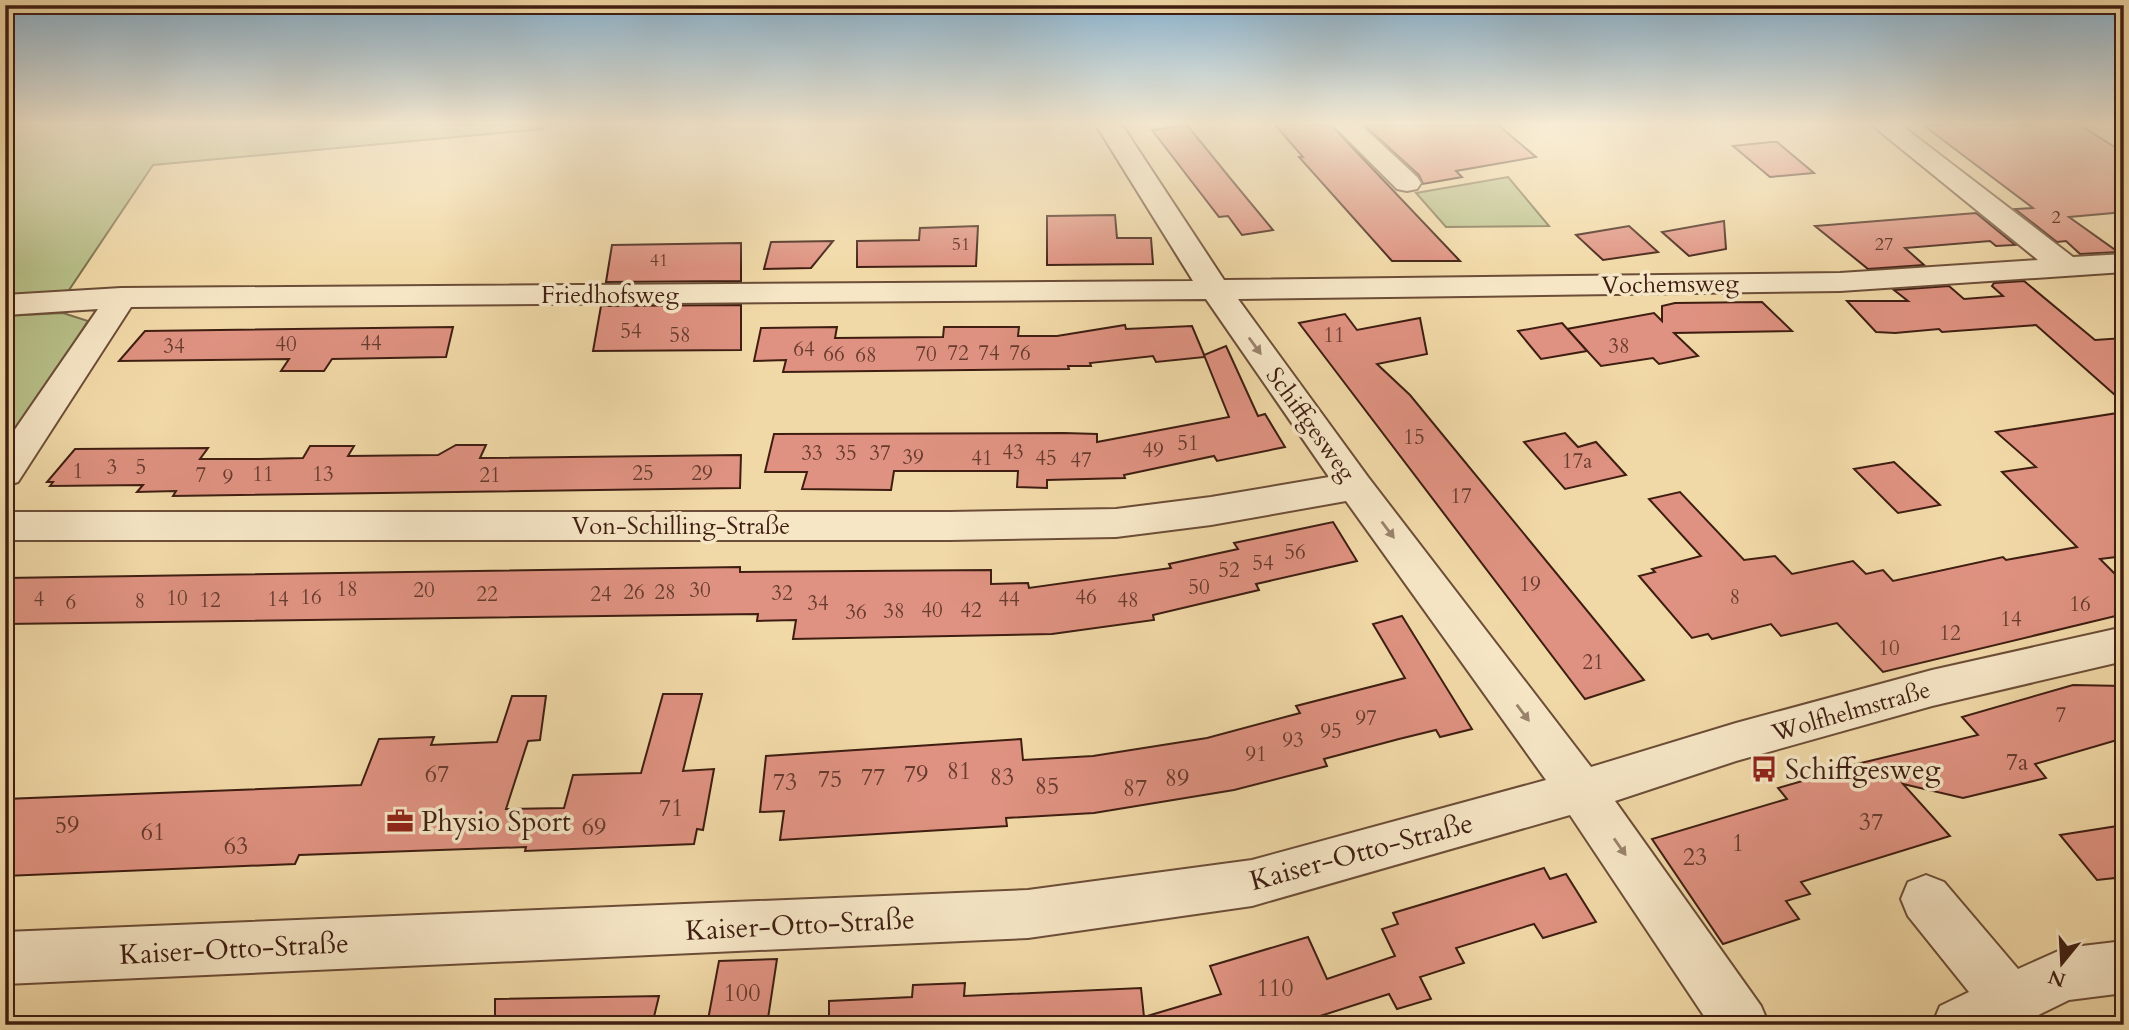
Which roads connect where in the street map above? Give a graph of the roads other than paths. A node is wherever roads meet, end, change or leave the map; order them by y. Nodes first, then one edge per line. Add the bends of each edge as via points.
1 (1140, 173) edge
2 (1397, 173) edge
3 (1946, 173) edge
4 (1407, 183) dead end
5 (2124, 263) edge
6 (2066, 267) junction
7 (1215, 290) junction
8 (121, 298) junction
9 (5, 305) edge
10 (5, 473) edge
11 (1355, 486) junction
12 (5, 526) edge
13 (2124, 643) edge
14 (1581, 791) junction
15 (1926, 899) dead end
16 (5, 958) edge
17 (2124, 967) edge
18 (2010, 1000) junction
19 (1742, 1025) edge
20 (1959, 1025) edge

1 - 7 street, Schiffgesweg
2 - 4 street
3 - 6 street
5 - 6 street, Vochemsweg
6 - 7 street, Vochemsweg via 1840,282
7 - 8 street, Friedhofsweg
7 -> 11 street, Schiffgesweg
8 - 9 street, Friedhofsweg
8 - 10 street
11 - 12 street, Von-Schilling-Straße via 1116,523
11 -> 14 street, Schiffgesweg
13 - 14 street, Wolfhelmstraße via 1932,688 1735,742
14 - 16 street, Kaiser-Otto-Straße via 1252,883 1028,914
14 -> 19 street, Schiffgesweg
15 - 18 street
17 - 18 street via 2065,974
18 - 20 street

